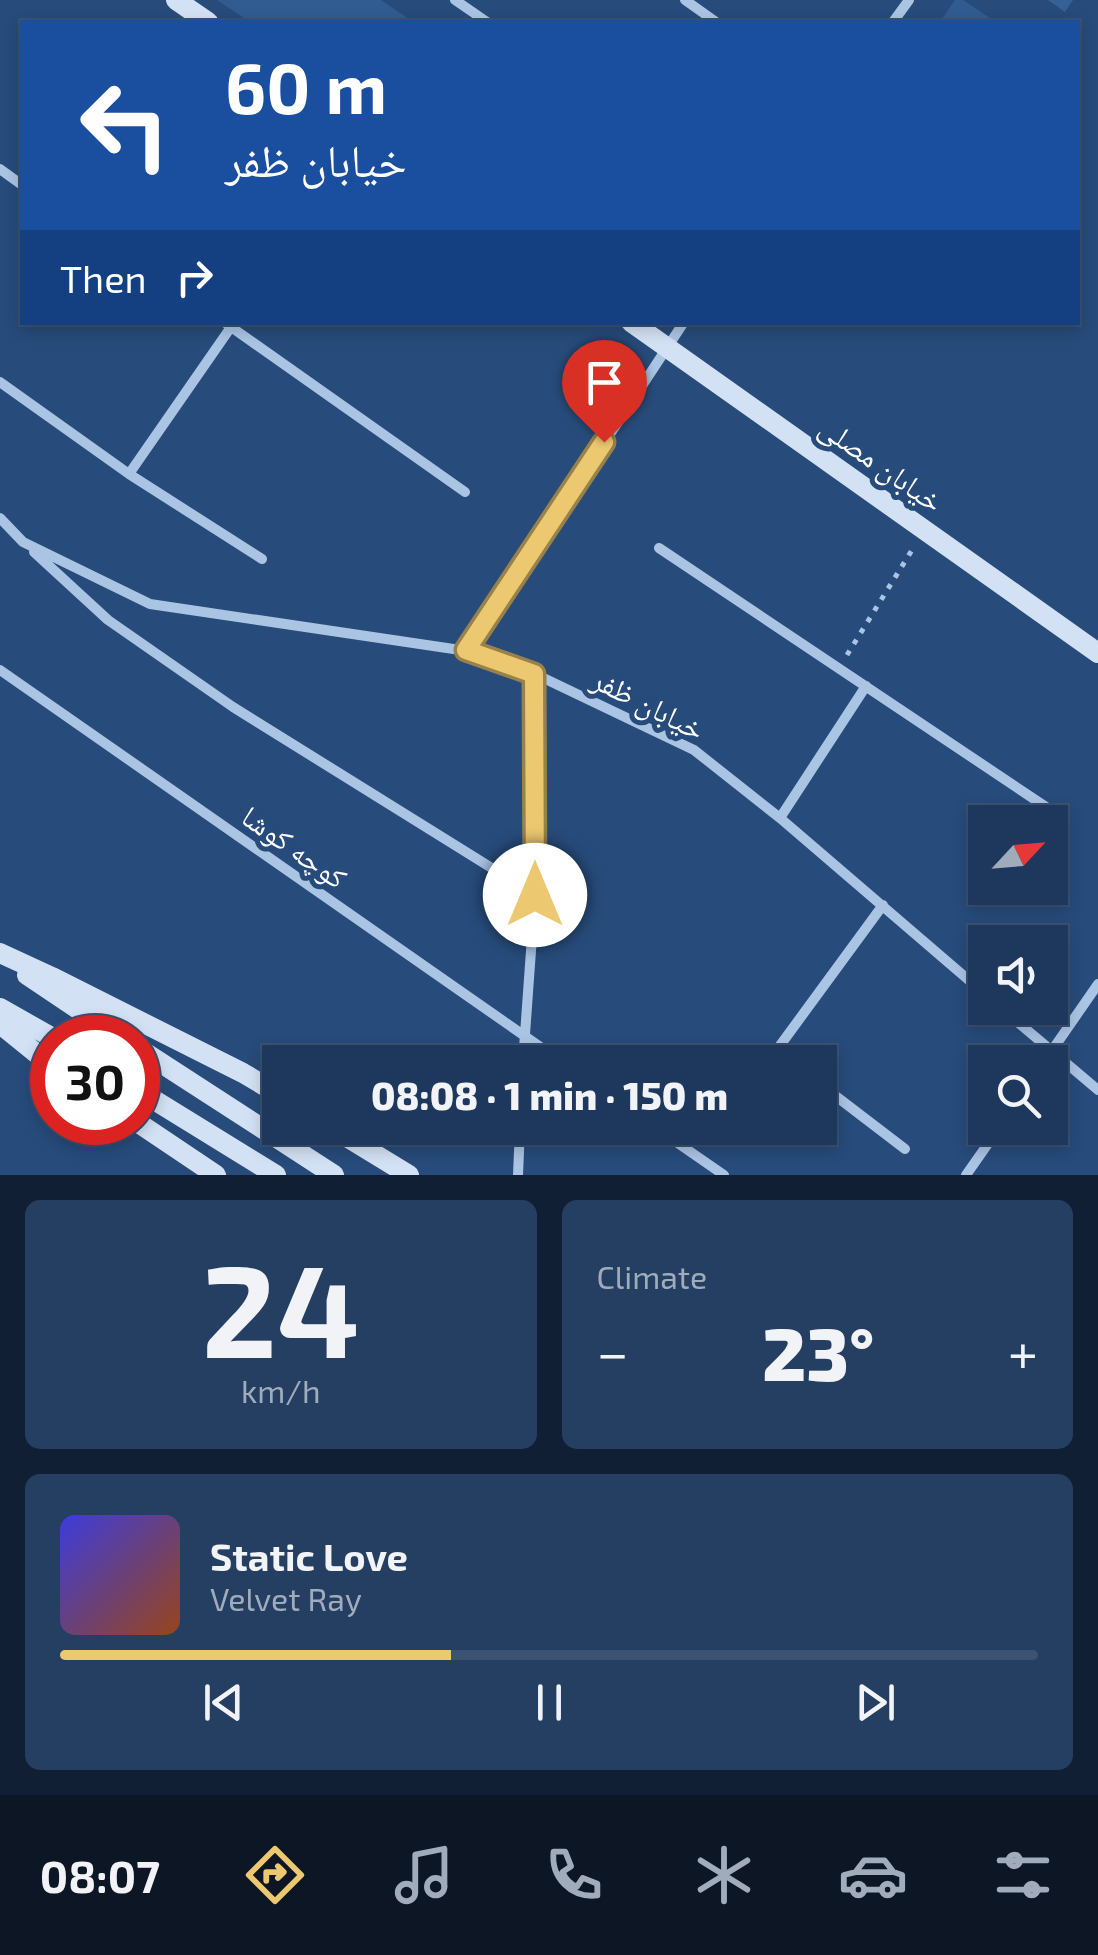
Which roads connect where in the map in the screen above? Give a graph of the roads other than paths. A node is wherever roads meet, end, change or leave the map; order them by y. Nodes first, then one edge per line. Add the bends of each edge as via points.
1 (176, 0) edge
2 (455, 0) edge
3 (685, 0) edge
4 (205, 20) edge
5 (484, 20) edge
6 (713, 20) edge
7 (228, 325) edge
8 (636, 325) edge
9 (682, 325) edge
10 (667, 348) junction
11 (0, 382) edge
12 (129, 474) junction
13 (465, 492) dead end
14 (0, 518) edge
15 (23, 542) junction
16 (660, 548) dead end
17 (262, 558) dead end
18 (1095, 645) edge
19 (466, 650) junction
20 (0, 670) edge
21 (534, 674) junction
22 (866, 686) junction
23 (1044, 805) edge
24 (780, 818) junction
25 (535, 895) junction
26 (882, 905) junction
27 (0, 953) edge
28 (968, 979) edge
29 (1098, 984) edge
30 (0, 1008) edge
31 (87, 1015) edge
32 (30, 1023) edge
33 (0, 1024) edge
34 (1021, 1025) edge
35 (524, 1036) junction
36 (524, 1045) edge
37 (537, 1045) edge
38 (780, 1045) edge
39 (1045, 1045) edge
40 (1056, 1045) edge
41 (30, 1048) edge
42 (160, 1062) edge
43 (1068, 1065) edge
44 (262, 1084) edge
45 (1098, 1090) edge
46 (837, 1097) edge
47 (160, 1104) edge
48 (160, 1137) edge
49 (360, 1145) edge
50 (519, 1145) edge
51 (681, 1145) edge
52 (987, 1145) edge
53 (905, 1149) dead end
54 (216, 1175) edge
55 (276, 1175) edge
56 (334, 1175) edge
57 (410, 1175) edge
58 (518, 1175) edge
59 (724, 1175) edge
60 (966, 1175) edge

1 - 4 street
2 - 5 street
3 - 6 street
7 - 12 street
7 - 13 street
8 - 10 street, خیابان مصلی
9 - 10 street
10 - 18 street, خیابان مصلی
10 - 19 street
11 - 12 street
12 - 17 street
14 - 15 street, خیابان ظفر
15 - 19 street, خیابان ظفر via 150,604
15 - 25 street via 108,620 233,707
16 - 22 street
19 - 21 street, خیابان ظفر
20 - 35 street, کوچه کوشا
21 - 24 street, خیابان ظفر via 694,750
21 - 25 street
22 - 23 street
22 - 24 street
24 - 26 street, خیابان ظفر
25 - 35 street
26 - 28 street, خیابان ظفر
26 - 38 street
27 - 31 street
27 - 44 street
29 - 40 street
30 - 32 street
33 - 41 street
34 - 39 street
35 - 36 street
35 - 37 street, کوچه کوشا
42 - 56 street
43 - 45 street
46 - 53 street
47 - 55 street
48 - 54 street
49 - 57 street
50 - 58 street
51 - 59 street
52 - 60 street

